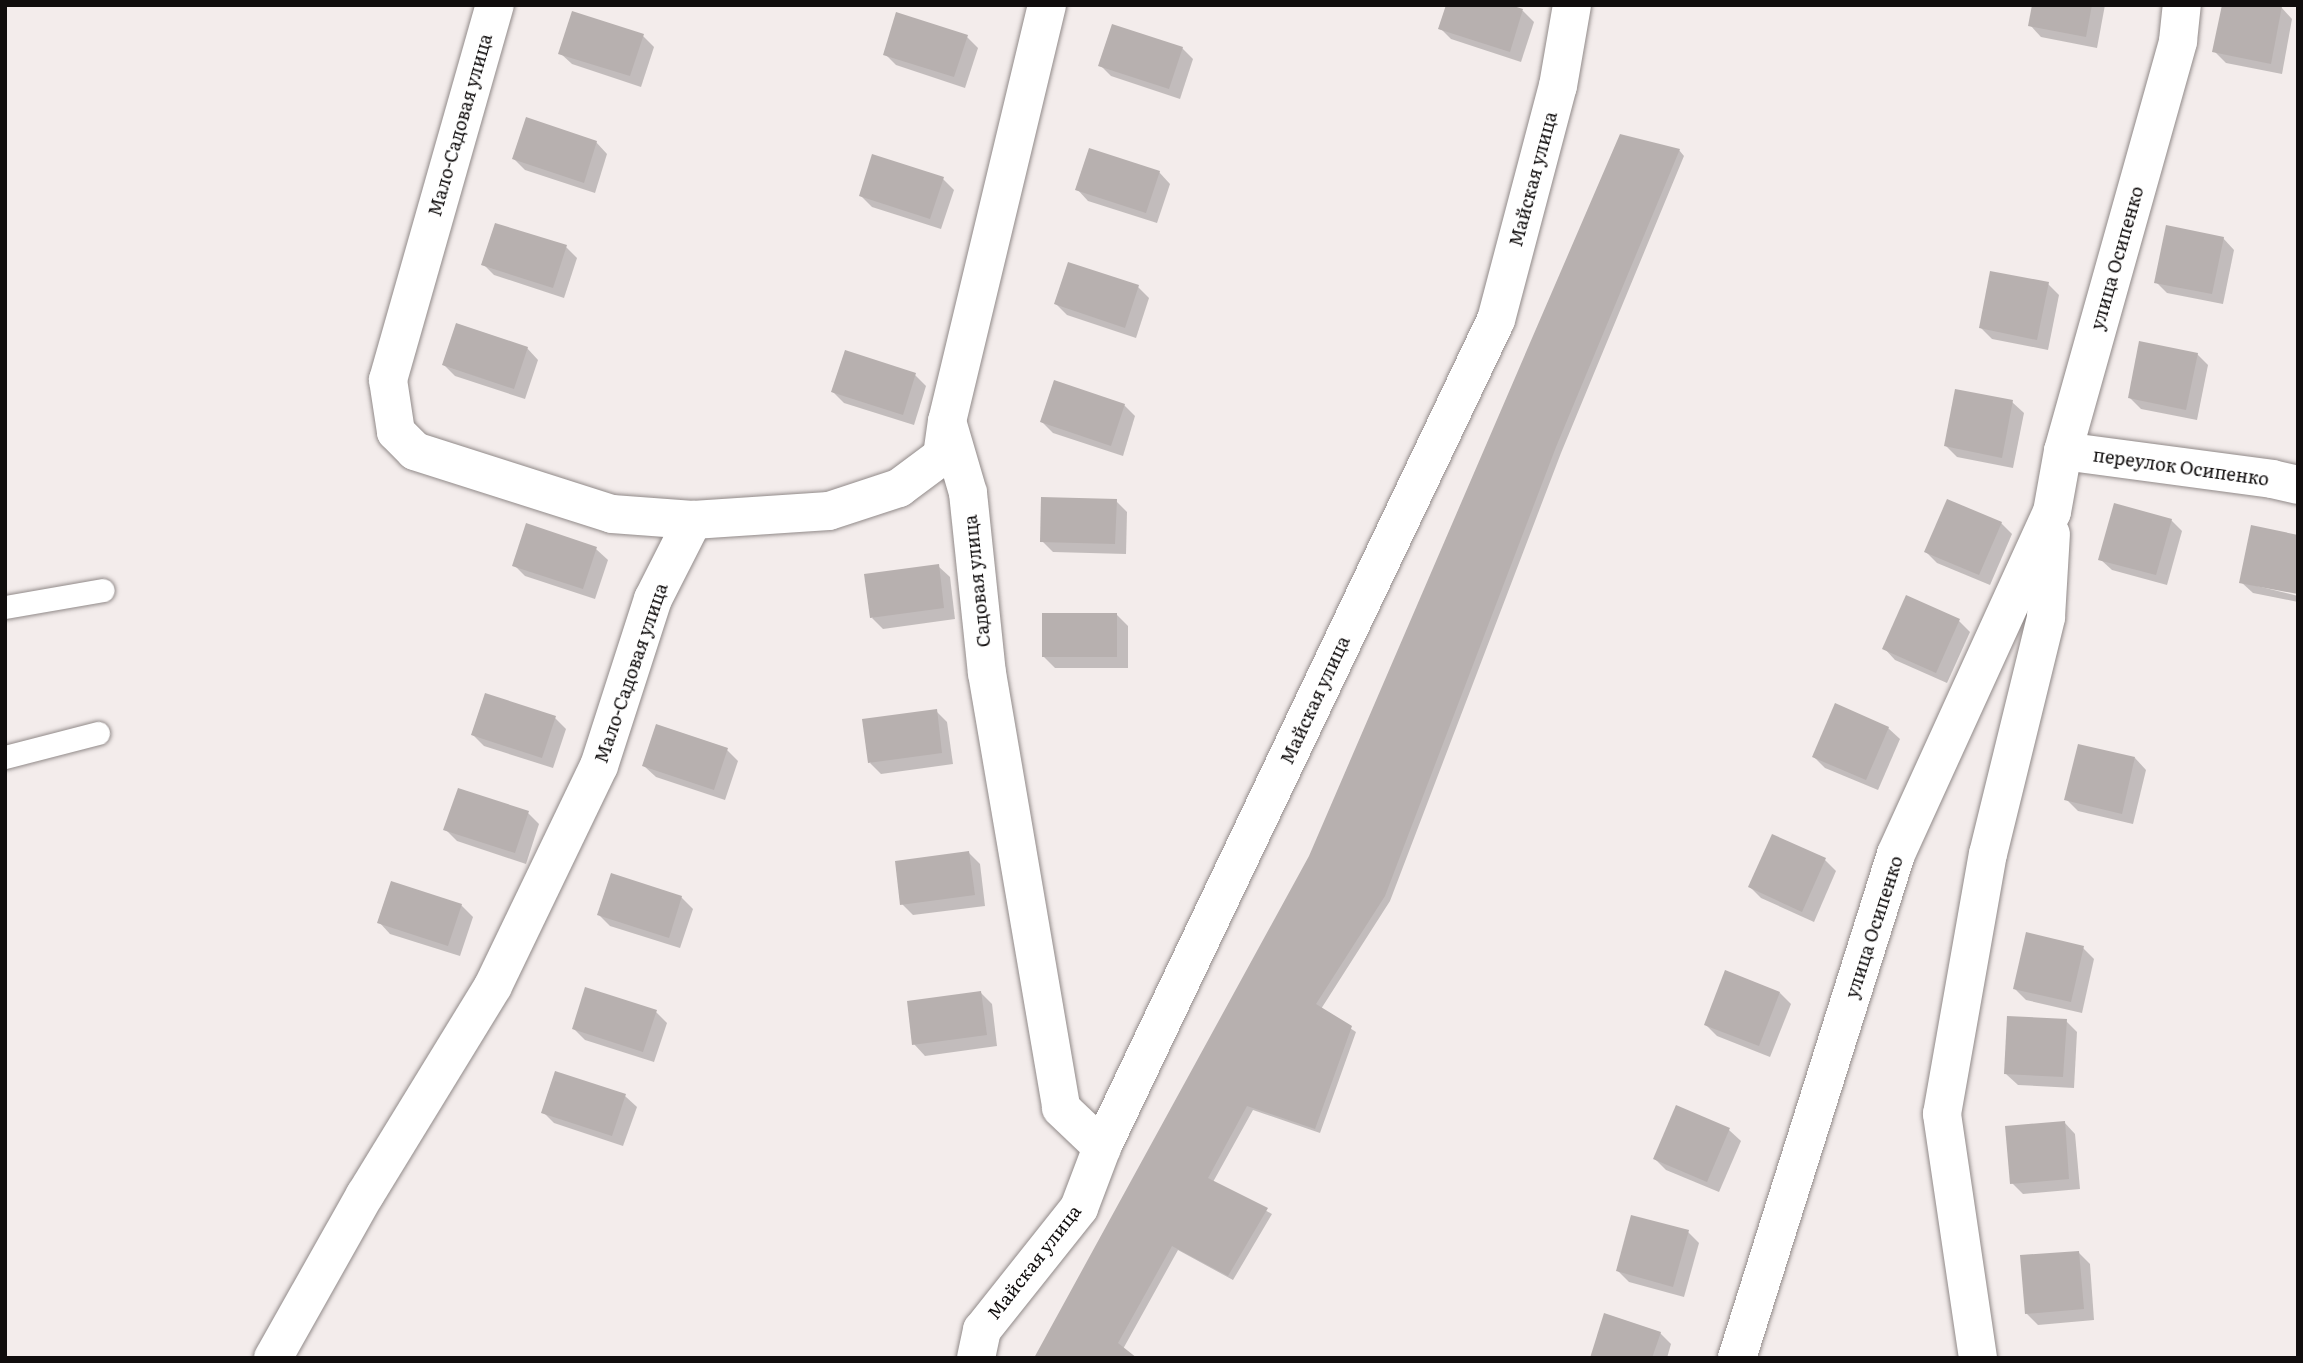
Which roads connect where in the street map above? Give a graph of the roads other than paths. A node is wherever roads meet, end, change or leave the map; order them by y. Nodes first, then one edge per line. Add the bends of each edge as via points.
1 (495, 5) edge
2 (1047, 5) edge
3 (1572, 5) edge
4 (2182, 5) edge
5 (947, 421) junction
6 (2063, 451) junction
7 (2298, 485) edge
8 (2052, 512) junction
9 (693, 520) junction
10 (103, 590) dead end
11 (5, 607) edge
12 (98, 733) dead end
13 (5, 757) edge
14 (1102, 1147) junction
15 (273, 1358) edge
16 (976, 1358) edge
17 (1737, 1358) edge
18 (1978, 1358) edge

1 - 9 street, Мало-Садовая улица via 388,380 396,432 415,451 612,514
2 - 5 street, Садовая улица
3 - 14 street, Майская улица via 1558,86 1496,320
4 - 6 street, улица Осипенко via 2178,41
5 - 9 street via 942,456 899,488 829,511
5 - 14 street, Садовая улица via 968,493 987,673 1061,1108
6 - 7 street, переулок Осипенко
6 - 8 street, улица Осипенко
8 - 17 street, улица Осипенко via 1896,854
8 - 18 street, улица Осипенко via 2046,617 1988,854 1942,1114
9 - 15 street, Мало-Садовая улица via 653,599 600,766 493,986 365,1195
10 - 11 lane
12 - 13 lane
14 - 16 street, Майская улица via 1079,1208 982,1330

